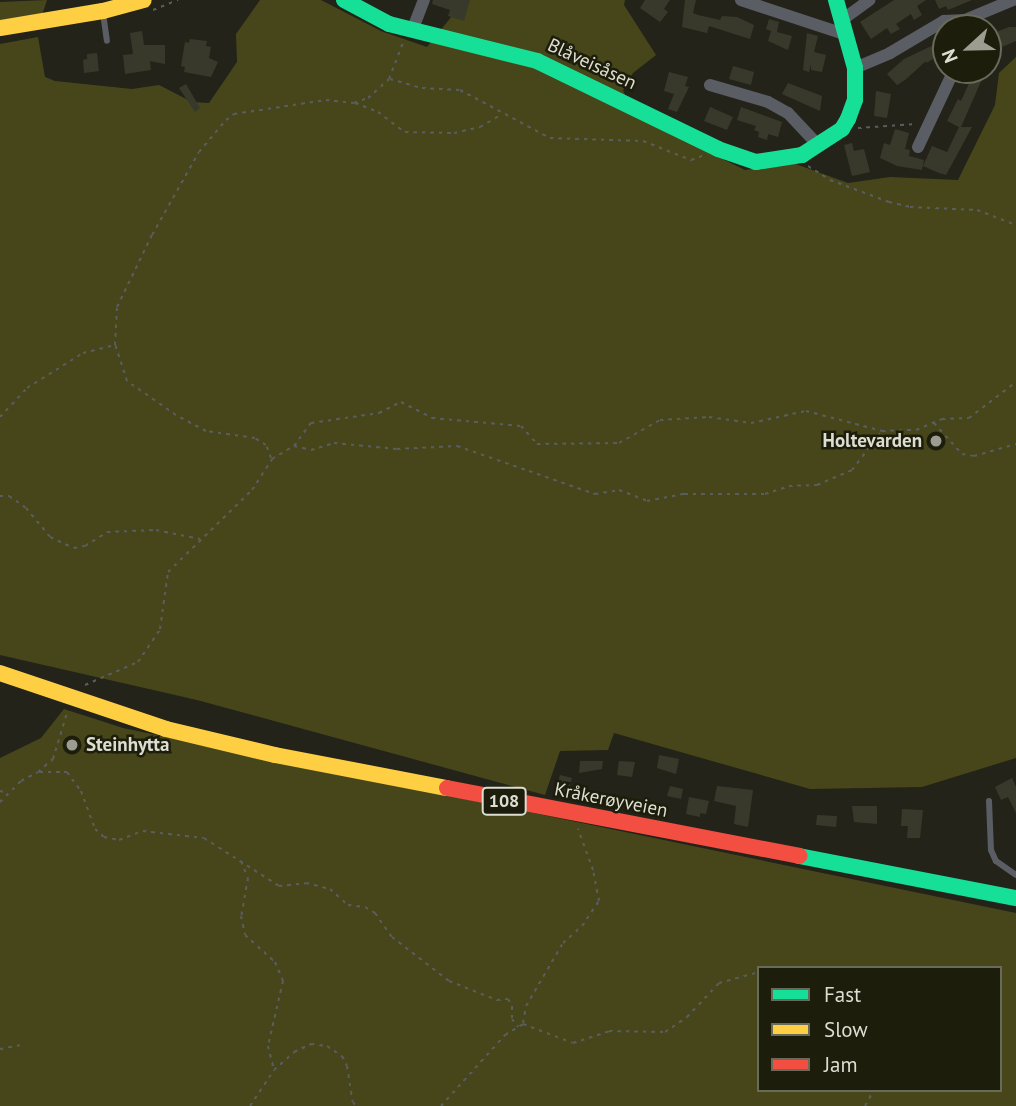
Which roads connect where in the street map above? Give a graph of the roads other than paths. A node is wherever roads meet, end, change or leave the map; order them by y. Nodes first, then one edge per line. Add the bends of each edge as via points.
1 (144, 0) edge
2 (344, 0) edge
3 (424, 0) edge
4 (741, 0) edge
5 (836, 0) edge
6 (870, 0) edge
7 (1013, 0) edge
8 (990, 5) edge
9 (103, 11) junction
10 (843, 27) junction
11 (932, 27) edge
12 (0, 29) edge
13 (412, 31) junction
14 (107, 41) dead end
15 (855, 68) junction
16 (947, 84) edge
17 (710, 85) dead end
18 (819, 145) junction
19 (918, 147) dead end
20 (0, 673) edge
21 (989, 801) dead end
22 (1016, 875) edge
23 (1016, 898) edge

1 - 9 main road
2 - 13 main road, Blåveisåsen via 368,15
3 - 13 street
4 - 10 street
5 - 10 main road
6 - 10 street
7 - 8 street
9 - 12 main road
9 - 14 lane
10 - 15 main road
11 - 15 street
13 - 18 main road, Blåveisåsen via 537,61 718,149 756,162 785,160
15 - 18 main road, Blåveisåsen via 855,100 842,129
16 - 19 street
17 - 18 street via 768,102 788,113
20 - 23 main road, Kråkerøyveien / 108 via 220,743
21 - 22 lane via 991,850 996,861

